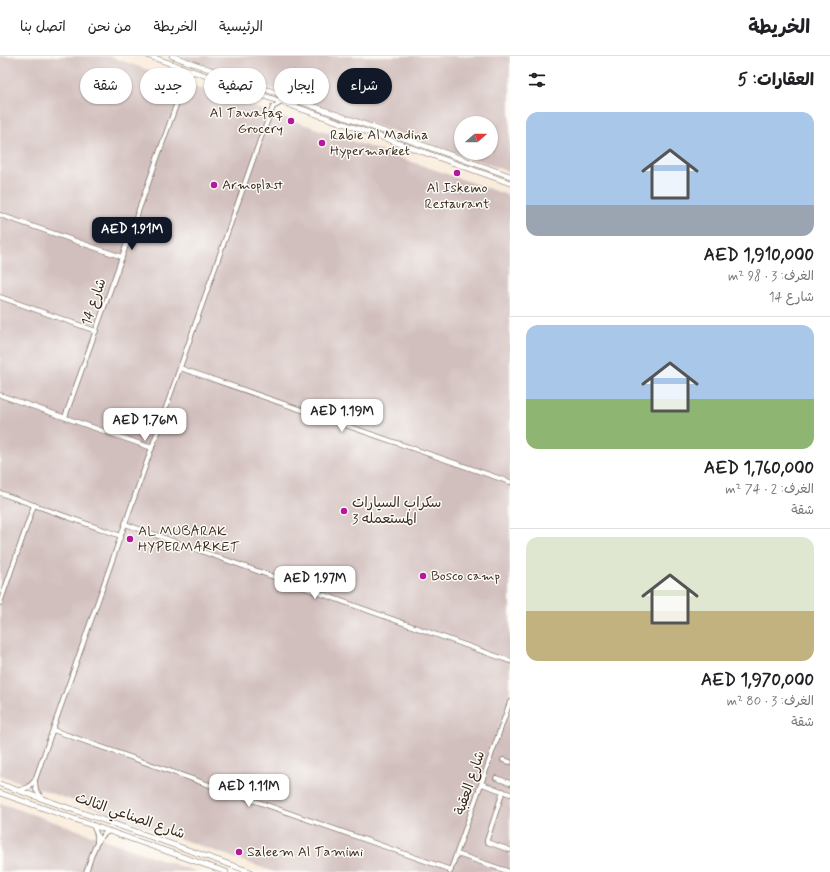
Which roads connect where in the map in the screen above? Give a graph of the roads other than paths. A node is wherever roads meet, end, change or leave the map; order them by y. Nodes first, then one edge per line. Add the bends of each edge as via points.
1 (149, 56) edge
2 (172, 56) edge
3 (180, 68) edge
4 (196, 73) edge
5 (268, 97) junction
6 (274, 99) edge
7 (176, 104) edge
8 (275, 104) edge
9 (288, 104) edge
10 (271, 110) junction
11 (510, 176) edge
12 (510, 183) edge
13 (0, 215) edge
14 (122, 257) junction
15 (0, 297) edge
16 (96, 331) junction
17 (180, 368) junction
18 (0, 395) edge
19 (65, 417) junction
20 (152, 448) junction
21 (510, 482) edge
22 (0, 493) edge
23 (34, 505) junction
24 (125, 524) junction
25 (121, 536) junction
26 (0, 603) edge
27 (510, 660) edge
28 (510, 702) edge
29 (53, 730) junction
30 (503, 760) dead end
31 (510, 762) edge
32 (496, 778) dead end
33 (35, 780) junction
34 (510, 783) edge
35 (0, 784) edge
36 (482, 784) junction
37 (20, 790) junction
38 (503, 791) junction
39 (0, 793) edge
40 (510, 794) edge
41 (42, 798) junction
42 (93, 825) junction
43 (109, 831) junction
44 (97, 842) junction
45 (510, 850) edge
46 (457, 854) junction
47 (451, 871) edge
48 (86, 872) edge
49 (226, 872) edge
50 (252, 872) edge
51 (510, 872) edge

1 - 3 main road
2 - 11 main road
4 - 5 main road
5 - 6 main road
5 - 10 street
7 - 14 street, شارع 14
8 - 10 street
9 - 12 main road
10 - 17 street
13 - 14 street
14 - 16 street, شارع 14
15 - 16 street
16 - 19 street, شارع 14
17 - 20 street
17 - 21 street
18 - 19 street
19 - 20 street
20 - 24 street
22 - 23 street
23 - 25 street
23 - 26 street
24 - 25 street
24 - 27 street
25 - 29 street
28 - 36 street, شارع العقبة
29 - 33 street
29 - 47 street
30 - 31 street
32 - 34 street
33 - 37 street via 29,787
33 - 41 street via 36,790
35 - 37 main road, شارع الصناعي الثالث
36 - 38 street
36 - 46 street, شارع العقبة
37 - 41 main road, شارع الصناعي الثالث
38 - 40 street
38 - 45 street via 487,842
39 - 42 main road, شارع الصناعي الثالث
41 - 50 main road, شارع الصناعي الثالث
42 - 43 main road, شارع الصناعي الثالث
42 - 44 street
43 - 44 street
43 - 49 main road, شارع الصناعي الثالث
44 - 48 street
46 - 47 street, شارع العقبة
46 - 51 street

